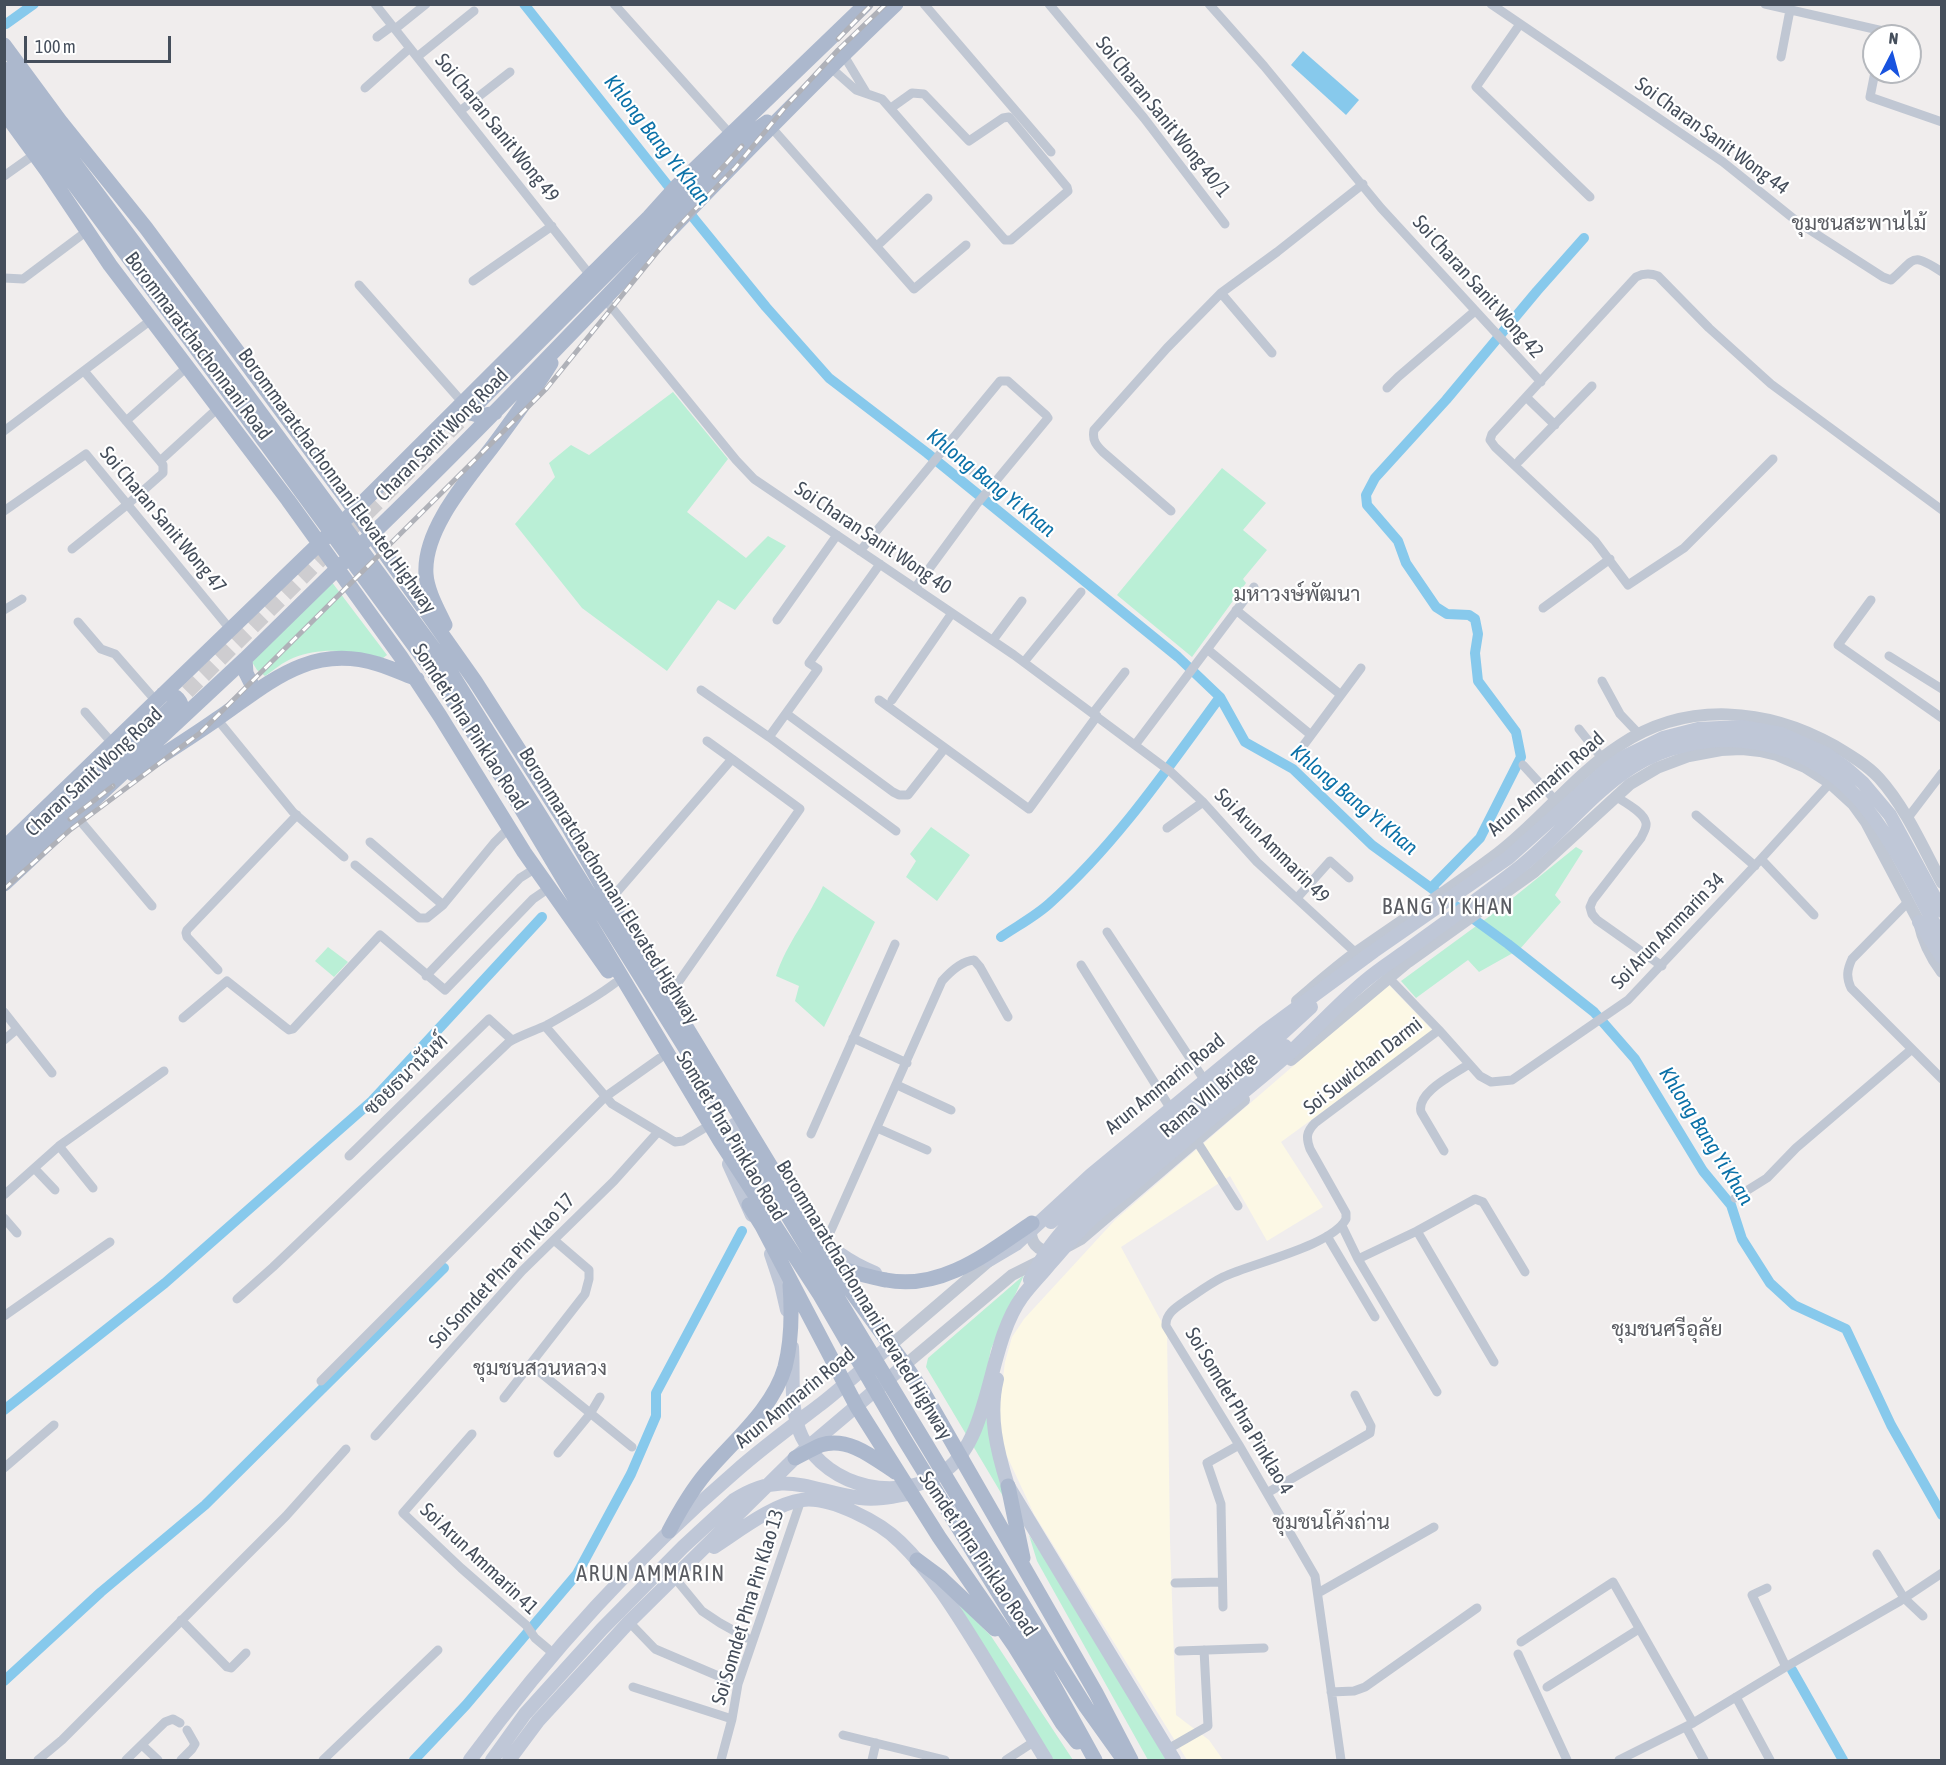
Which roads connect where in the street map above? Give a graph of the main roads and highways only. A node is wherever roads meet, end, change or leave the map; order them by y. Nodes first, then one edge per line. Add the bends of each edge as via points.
1 (866, 4) edge
2 (896, 4) edge
3 (4, 45) edge
4 (4, 69) edge
5 (4, 90) edge
6 (794, 102) junction
7 (4, 112) edge
8 (733, 139) junction
9 (76, 140) junction
10 (47, 171) junction
11 (680, 201) junction
12 (567, 338) junction
13 (472, 399) junction
14 (495, 413) junction
15 (288, 421) junction
16 (250, 451) junction
17 (327, 474) junction
18 (290, 503) junction
19 (354, 510) junction
20 (371, 535) junction
21 (319, 544) junction
22 (336, 569) junction
23 (442, 633) junction
24 (401, 657) junction
25 (245, 659) junction
26 (424, 680) junction
27 (475, 681) junction
28 (255, 691) junction
29 (160, 698) junction
30 (177, 713) junction
31 (99, 796) junction
32 (4, 848) edge
33 (4, 866) edge
34 (4, 884) edge
35 (1941, 911) edge
36 (620, 918) junction
37 (1916, 918) road end
38 (1395, 927) road end
39 (1941, 935) edge
40 (1941, 957) edge
41 (1408, 962) road end
42 (613, 979) junction
43 (1279, 1043) junction
44 (734, 1125) junction
45 (720, 1141) junction
46 (795, 1206) junction
47 (1032, 1223) road end
48 (762, 1226) junction
49 (1081, 1239) road end
50 (1016, 1244) junction
51 (832, 1266) junction
52 (790, 1279) junction
53 (1021, 1298) junction
54 (891, 1346) junction
55 (905, 1365) junction
56 (844, 1384) junction
57 (857, 1407) junction
58 (795, 1458) junction
59 (900, 1475) junction
60 (926, 1483) junction
61 (1008, 1486) junction
62 (965, 1523) junction
63 (669, 1531) junction
64 (917, 1560) junction
65 (687, 1564) junction
66 (1026, 1572) junction
67 (1015, 1647) junction
68 (1171, 1755) edge
69 (470, 1761) edge
70 (492, 1761) edge
71 (509, 1761) edge
72 (1046, 1761) edge
73 (1094, 1761) edge
74 (1125, 1761) edge
75 (1131, 1761) edge

1 - 8 main road, Charan Sanit Wong Road
2 - 6 main road, Charan Sanit Wong Road
3 - 9 main road, Borommaratchachonnani Road
4 - 44 main road, Borommaratchachonnani Elevated Highway via 448,668
5 - 45 main road, Borommaratchachonnani Elevated Highway via 438,678 510,790
6 - 8 main road, Charan Sanit Wong Road
6 - 11 main road, Charan Sanit Wong Road via 771,127
7 - 10 main road, Borommaratchachonnani Road
8 - 11 main road, Charan Sanit Wong Road
9 - 15 main road, Borommaratchachonnani Road
9 - 36 main road, Borommaratchachonnani Road via 134,236 452,666 579,864
10 - 16 main road, Borommaratchachonnani Road
10 - 26 main road, Borommaratchachonnani Road via 107,234
11 - 12 main road, Charan Sanit Wong Road via 604,298
11 - 13 main road, Charan Sanit Wong Road
11 - 13 main road, Charan Sanit Wong Road via 590,275
12 - 14 main road, Charan Sanit Wong Road
12 - 27 main road via 534,391 450,504 431,543 426,574 431,593
13 - 14 main road via 471,413
13 - 19 main road, Charan Sanit Wong Road
14 - 20 main road, Charan Sanit Wong Road
15 - 16 main road via 291,433 286,448 276,455
15 - 17 main road, Borommaratchachonnani Road
16 - 18 main road, Borommaratchachonnani Road
17 - 18 main road via 331,487 316,509 302,509
17 - 19 main road, Borommaratchachonnani Road
18 - 21 main road, Borommaratchachonnani Road
19 - 20 main road, Borommaratchachonnani Road
19 - 21 main road, Charan Sanit Wong Road
20 - 22 main road, Charan Sanit Wong Road
20 - 23 main road, Somdet Phra Pinklao Road
21 - 22 main road, Somdet Phra Pinklao Road
21 - 29 main road, Charan Sanit Wong Road
22 - 24 main road, Somdet Phra Pinklao Road
22 - 25 main road, Charan Sanit Wong Road
23 - 24 main road via 428,626 416,627 401,643
23 - 27 main road, Somdet Phra Pinklao Road
24 - 26 main road, Somdet Phra Pinklao Road
25 - 28 main road via 246,673
25 - 30 main road, Charan Sanit Wong Road
26 - 28 main road via 370,662 343,658 297,666
26 - 42 main road, Borommaratchachonnani Road via 537,845
26 - 42 main road, Somdet Phra Pinklao Road via 509,828
27 - 36 main road, Somdet Phra Pinklao Road via 563,819
28 - 31 main road
29 - 30 main road via 171,694 180,700 183,706
29 - 32 main road, Charan Sanit Wong Road
30 - 31 main road, Charan Sanit Wong Road
30 - 33 main road, Charan Sanit Wong Road
31 - 34 main road, Charan Sanit Wong Road
35 - 50 main road, Rama VIII Bridge via 1890,815 1863,783 1826,754 1781,734 1742,727 1698,729 1663,738 1606,770 1508,858 1264,1032 1091,1175
36 - 46 main road, Somdet Phra Pinklao Road
37 - 40 main road
38 - 43 main road
39 - 53 main road, Rama VIII Bridge via 1877,820 1852,790 1818,765 1777,748 1744,741 1700,742 1651,758 1632,767 1599,793 1523,865 1366,980 1289,1053 1089,1221
41 - 43 main road
42 - 48 main road, Somdet Phra Pinklao Road
43 - 50 main road via 1044,1228
43 - 53 main road via 1077,1215 1040,1260
44 - 50 main road, Rama VIII Bridge via 828,1245 874,1272 936,1280 976,1268
44 - 62 main road, Borommaratchachonnani Elevated Highway
45 - 60 main road, Rama VIII Bridge via 781,1284 792,1347 795,1415 803,1439 832,1471 865,1486 897,1489
45 - 62 main road, Borommaratchachonnani Elevated Highway via 820,1295 893,1421
46 - 48 main road via 797,1224 789,1232 779,1235
46 - 51 main road, Somdet Phra Pinklao Road
47 - 51 main road via 976,1260 938,1277 887,1281
48 - 52 main road, Somdet Phra Pinklao Road
49 - 61 main road via 1033,1292 1014,1322 1005,1346 995,1387 993,1419
51 - 54 main road, Somdet Phra Pinklao Road
52 - 56 main road, Somdet Phra Pinklao Road
52 - 63 main road via 789,1349 780,1379 761,1411 685,1501
53 - 60 main road, Rama VIII Bridge via 997,1350 979,1421 967,1447 948,1469
54 - 55 main road, Somdet Phra Pinklao Road
54 - 56 main road, Arun Ammarin Road
55 - 57 main road
55 - 66 main road, Somdet Phra Pinklao Road
56 - 57 main road, Somdet Phra Pinklao Road
56 - 63 main road, Arun Ammarin Road
57 - 58 main road
57 - 59 main road, Somdet Phra Pinklao Road
58 - 59 main road via 820,1446 844,1444
58 - 65 main road
59 - 67 main road, Somdet Phra Pinklao Road
60 - 70 main road via 907,1494 882,1499 789,1483 765,1486 742,1495 725,1507 602,1629 525,1714
61 - 66 main road
61 - 68 main road
62 - 73 main road, Borommaratchachonnani Elevated Highway
62 - 74 main road, Borommaratchachonnani Elevated Highway
63 - 69 main road, Arun Ammarin Road via 520,1693
64 - 65 main road via 898,1540 870,1521 842,1507 801,1500 773,1511
64 - 67 main road
64 - 72 main road via 958,1615
65 - 71 main road via 538,1721
66 - 75 main road, Somdet Phra Pinklao Road
67 - 73 main road, Somdet Phra Pinklao Road via 1062,1723

